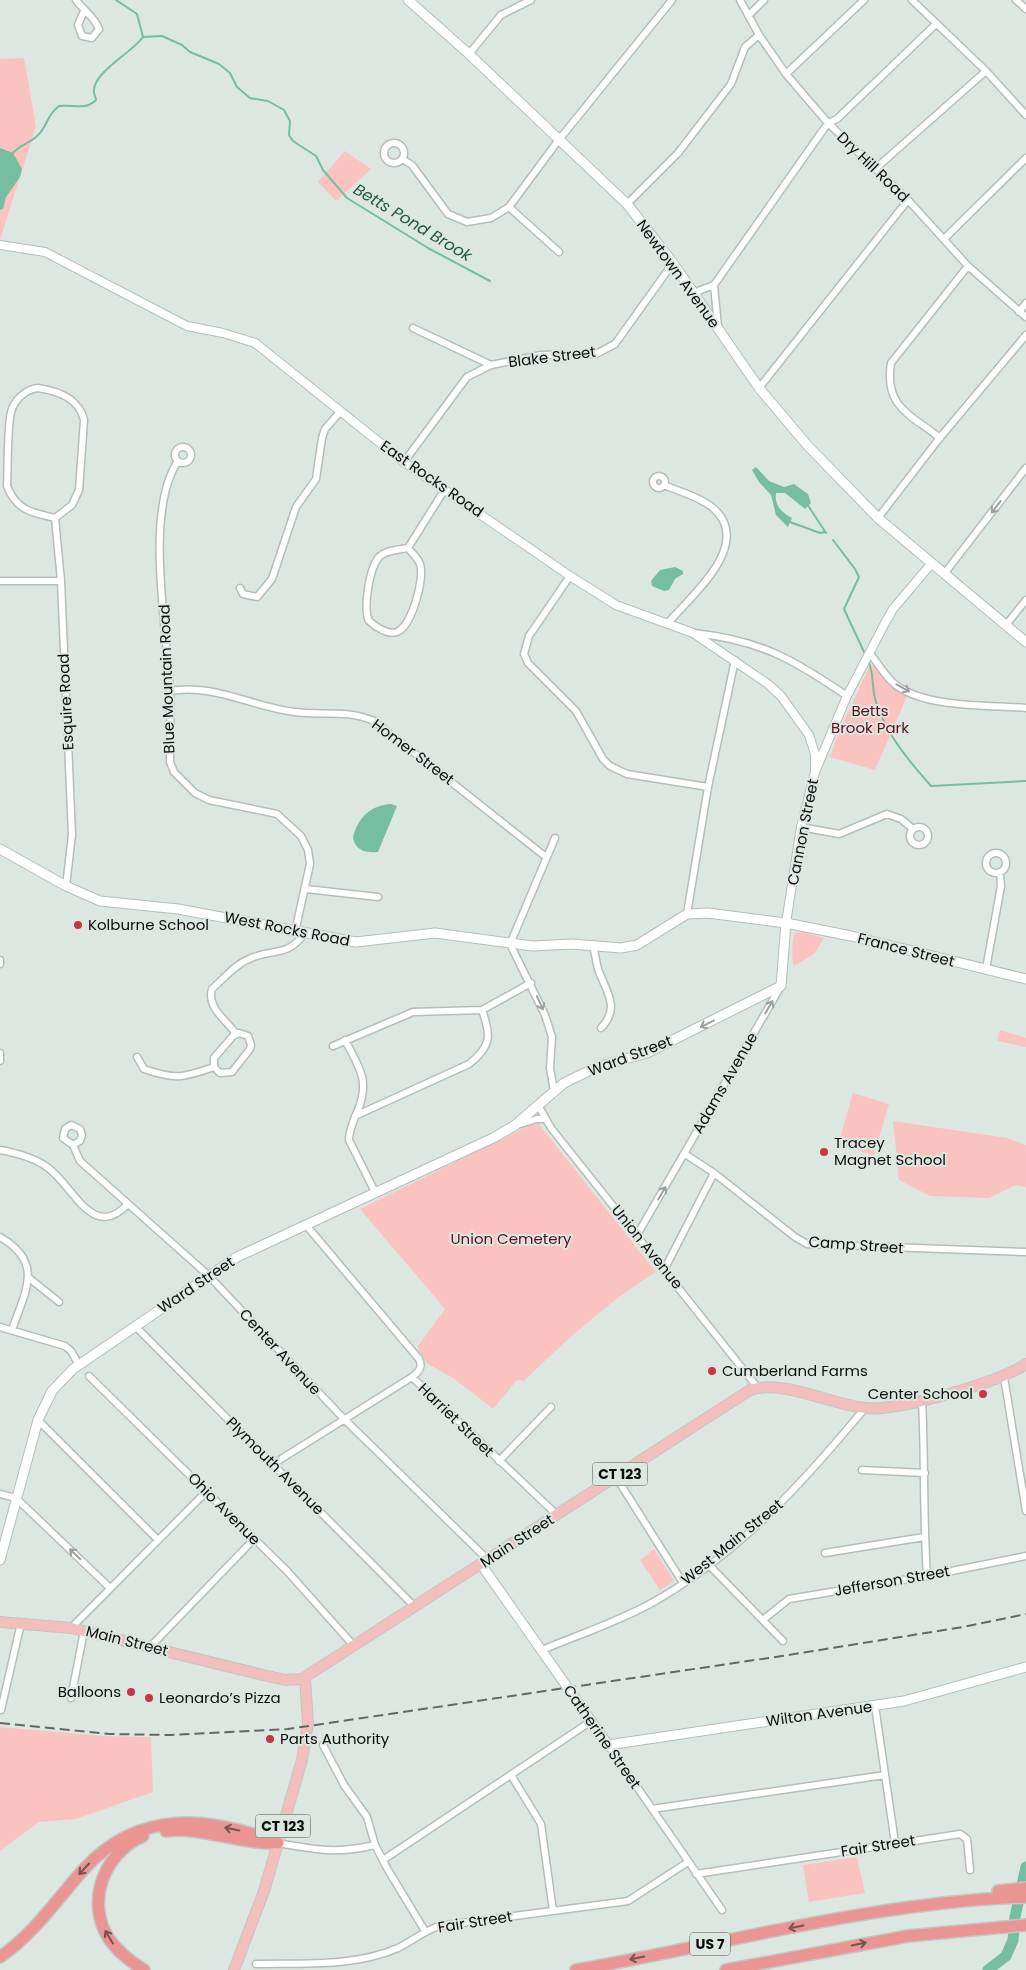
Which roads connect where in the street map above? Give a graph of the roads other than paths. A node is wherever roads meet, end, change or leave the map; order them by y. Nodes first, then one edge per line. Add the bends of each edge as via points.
1 (76, 0) edge
2 (408, 0) edge
3 (531, 0) edge
4 (672, 0) edge
5 (740, 0) edge
6 (764, 0) edge
7 (864, 0) edge
8 (912, 0) edge
9 (1016, 0) edge
10 (1026, 9) edge
11 (84, 11) dead end
12 (748, 14) junction
13 (936, 24) junction
14 (759, 35) junction
15 (469, 54) junction
16 (986, 71) junction
17 (786, 74) junction
18 (1026, 115) edge
19 (828, 123) junction
20 (558, 141) junction
21 (1026, 158) edge
22 (402, 159) dead end
23 (875, 169) junction
24 (908, 200) junction
25 (627, 204) junction
26 (509, 207) junction
27 (944, 239) junction
28 (0, 245) edge
29 (559, 252) dead end
30 (673, 264) junction
31 (968, 266) junction
32 (714, 285) junction
33 (694, 293) junction
34 (1026, 303) edge
35 (1019, 312) junction
36 (1026, 317) edge
37 (413, 328) dead end
38 (718, 328) junction
39 (1026, 335) edge
40 (491, 365) junction
41 (759, 388) junction
42 (340, 412) junction
43 (940, 438) junction
44 (178, 461) dead end
45 (404, 462) junction
46 (1026, 468) edge
47 (664, 485) dead end
48 (445, 489) junction
49 (55, 518) junction
50 (878, 518) junction
51 (408, 548) junction
52 (931, 564) junction
53 (944, 574) junction
54 (570, 576) junction
55 (0, 581) edge
56 (61, 581) junction
57 (240, 588) dead end
58 (1026, 600) edge
59 (667, 624) junction
60 (1006, 626) junction
61 (693, 633) junction
62 (1026, 642) edge
63 (870, 654) junction
64 (735, 660) junction
65 (170, 691) junction
66 (848, 696) junction
67 (1026, 708) edge
68 (814, 772) junction
69 (708, 787) junction
70 (800, 827) junction
71 (913, 829) dead end
72 (555, 838) dead end
73 (0, 850) edge
74 (546, 857) junction
75 (1000, 873) dead end
76 (66, 886) junction
77 (306, 889) junction
78 (378, 897) dead end
79 (687, 914) junction
80 (786, 923) junction
81 (300, 933) junction
82 (510, 944) junction
83 (593, 945) junction
84 (0, 960) edge
85 (0, 964) edge
86 (986, 969) junction
87 (1026, 979) edge
88 (531, 983) junction
89 (782, 986) junction
90 (482, 1010) junction
91 (601, 1028) dead end
92 (236, 1034) junction
93 (345, 1040) junction
94 (333, 1046) dead end
95 (0, 1053) edge
96 (137, 1057) dead end
97 (0, 1061) edge
98 (214, 1067) junction
99 (554, 1091) junction
100 (538, 1105) junction
101 (356, 1116) junction
102 (545, 1119) junction
103 (514, 1126) junction
104 (72, 1144) dead end
105 (0, 1150) edge
106 (685, 1154) junction
107 (714, 1173) junction
108 (375, 1192) junction
109 (128, 1204) junction
110 (306, 1225) junction
111 (637, 1235) junction
112 (0, 1237) edge
113 (1026, 1252) edge
114 (664, 1270) junction
115 (208, 1275) junction
116 (29, 1278) junction
117 (59, 1302) dead end
118 (135, 1326) junction
119 (0, 1327) edge
120 (12, 1330) junction
121 (1026, 1364) edge
122 (79, 1365) junction
123 (89, 1376) dead end
124 (412, 1377) junction
125 (1004, 1377) junction
126 (758, 1388) junction
127 (922, 1400) junction
128 (551, 1407) dead end
129 (865, 1408) junction
130 (343, 1418) junction
131 (38, 1420) junction
132 (499, 1461) junction
133 (273, 1464) junction
134 (862, 1470) dead end
135 (925, 1473) junction
136 (616, 1477) junction
137 (206, 1492) junction
138 (0, 1494) edge
139 (16, 1498) junction
140 (1026, 1511) edge
141 (557, 1515) junction
142 (924, 1537) junction
143 (254, 1539) junction
144 (158, 1540) junction
145 (825, 1553) dead end
146 (1026, 1556) edge
147 (0, 1560) edge
148 (484, 1563) junction
149 (709, 1565) junction
150 (927, 1576) junction
151 (683, 1583) junction
152 (110, 1588) junction
153 (415, 1607) junction
154 (764, 1619) junction
155 (0, 1622) edge
156 (21, 1623) junction
157 (72, 1628) junction
158 (84, 1631) junction
159 (783, 1640) dead end
160 (354, 1646) junction
161 (150, 1647) junction
162 (542, 1650) junction
163 (1026, 1667) edge
164 (305, 1678) junction
165 (71, 1698) dead end
166 (875, 1706) junction
167 (1, 1710) edge
168 (590, 1722) junction
169 (323, 1745) dead end
170 (608, 1745) junction
171 (511, 1775) junction
172 (885, 1775) junction
173 (652, 1809) junction
174 (278, 1843) junction
175 (895, 1843) junction
176 (375, 1844) junction
177 (383, 1860) junction
178 (688, 1862) junction
179 (970, 1870) dead end
180 (696, 1874) junction
181 (1026, 1888) edge
182 (986, 1896) junction
183 (1026, 1897) edge
184 (722, 1910) dead end
185 (554, 1911) junction
186 (1026, 1925) edge
187 (978, 1928) junction
188 (1026, 1930) edge
189 (425, 1931) junction
190 (0, 1957) edge
191 (256, 1964) dead end
192 (144, 1970) edge
193 (234, 1970) edge
194 (576, 1970) edge
195 (726, 1970) edge

1 - 11 street
2 - 15 main road, Newtown Avenue
3 - 15 street via 500,16
4 - 20 street
5 - 12 street, Dry Hill Road
6 - 12 street
7 - 17 street
8 - 13 street
9 - 10 street
12 - 14 street, Dry Hill Road
13 - 16 street
13 - 19 street via 837,119
14 - 17 street, Dry Hill Road
14 - 25 street via 744,47 731,84 684,145
15 - 20 main road, Newtown Avenue
16 - 18 street
16 - 23 street
17 - 19 street, Dry Hill Road
19 - 23 street, Dry Hill Road
19 - 32 street
20 - 25 main road, Newtown Avenue
20 - 26 street
21 - 27 street
22 - 26 street via 412,165 448,214 467,222 491,218
23 - 24 street, Dry Hill Road
24 - 27 street, Dry Hill Road
24 - 41 street
25 - 30 main road, Newtown Avenue
26 - 29 street
27 - 31 street, Dry Hill Road
28 - 42 street, East Rocks Road via 45,252 187,326 255,343
30 - 33 main road, Newtown Avenue
30 - 40 street, Blake Street via 615,344 596,354 541,355
31 - 35 street, Dry Hill Road
31 - 43 street via 898,351 888,378 894,400
32 - 33 street
32 - 38 street
33 - 38 main road, Newtown Avenue
34 - 35 street
35 - 36 street, Dry Hill Road
37 - 40 street
38 - 41 main road, Newtown Avenue
39 - 43 street
40 - 45 street, Blake Street via 468,377
41 - 50 main road, Newtown Avenue via 801,438
42 - 45 street, East Rocks Road
42 - 57 street via 325,429 316,479 296,507 272,579 257,597 243,594
43 - 50 street
44 - 65 street, Blue Mountain Road via 167,485 159,540
45 - 48 street, East Rocks Road
46 -> 53 street
47 - 59 street via 718,512 725,523 727,535 723,558
48 - 51 street
48 - 54 street, East Rocks Road
49 - 49 street via 72,506 80,490 83,413 70,398 56,391 29,389 11,411 7,486 11,497 26,512
49 - 56 street, Esquire Road
50 - 52 main road, Newtown Avenue
51 - 51 street via 379,556 365,604 369,621 390,632 398,632 404,627 418,593 420,564
52 - 53 main road, Newtown Avenue
52 - 63 street, Cannon Street via 893,610
53 - 60 main road, Newtown Avenue
54 - 59 street, East Rocks Road via 616,605
54 - 69 street via 530,636 524,654 528,664 576,711 610,766 627,774
55 - 56 street
56 - 76 street, Esquire Road via 72,835
58 - 60 street
59 - 61 street, East Rocks Road
60 - 62 main road, Newtown Avenue
61 - 64 street, East Rocks Road
61 - 66 street via 753,643 803,665
63 - 66 street, Cannon Street
63 -> 67 street via 897,686 913,694 951,702
64 - 68 street, East Rocks Road via 781,696 800,722 815,754
64 - 69 street
65 - 74 street, Homer Street via 204,689 294,712 349,713 374,721
65 - 77 street, Blue Mountain Road via 170,762 174,772 183,784 209,800 277,814 289,823 308,850 310,864
66 - 68 street, Cannon Street
68 - 70 street, Cannon Street
69 - 79 street
70 - 71 street via 839,834 887,814 901,819
70 - 80 street, Cannon Street
72 - 74 street
73 - 76 main road, West Rocks Road
74 - 82 street
75 - 86 street via 1001,886
76 - 81 main road, West Rocks Road via 100,901 178,909
77 - 78 street
77 - 81 street, Blue Mountain Road
79 - 80 main road via 708,913
79 - 83 main road, West Rocks Road via 637,945 621,948
80 - 86 main road, France Street
80 - 89 main road, Adams Avenue
81 - 82 main road, West Rocks Road via 356,942 435,933 459,934
81 - 92 street via 296,944 285,951 248,959 212,988 210,995 217,1014 230,1024
82 - 83 main road, West Rocks Road
82 - 88 street
83 - 91 street via 612,1007 609,1020
84 - 85 street
86 - 87 main road, France Street
88 - 90 street
88 -> 99 street via 552,1037 550,1068
89 -> 99 main road, Ward Street via 656,1049 597,1067
106 -> 89 street, Adams Avenue
90 - 93 street via 413,1012
90 - 101 street via 488,1040 477,1058
92 - 98 street via 214,1058
92 - 98 street via 248,1036 250,1050 228,1074 220,1073
93 - 94 street
93 - 101 street via 363,1076 364,1085
95 - 97 street
96 - 98 street via 144,1069 168,1077 190,1075
99 - 100 main road, Ward Street
100 - 102 street, Union Avenue
100 - 103 main road, Ward Street
101 - 108 street via 349,1140
102 - 103 street, Ward Street
102 - 111 street, Union Avenue
103 - 108 main road, Ward Street
104 - 109 street, Center Avenue via 85,1167
105 - 109 street via 31,1158 46,1166 94,1215 106,1218 120,1213
106 - 107 street, Camp Street
111 -> 106 street, Adams Avenue
107 - 113 street, Camp Street via 794,1238 808,1244
107 - 114 street
108 - 110 main road, Ward Street
109 - 115 street, Center Avenue
110 - 115 main road, Ward Street via 237,1257
110 - 124 street, Harriet Street via 418,1358 420,1368
111 - 114 street, Union Avenue
112 - 116 street via 22,1257 28,1267
114 - 126 street, Union Avenue
115 - 118 main road, Ward Street
115 - 130 street, Center Avenue
116 - 117 street
116 - 120 street
118 - 122 main road, Ward Street
118 - 133 street, Plymouth Avenue
119 - 120 street
120 - 122 street via 65,1346
121 - 125 main road, Main Street / CT 123
122 - 131 main road, Ward Street via 52,1391
123 - 137 street, Ohio Avenue
124 - 130 street
124 - 132 street, Harriet Street
125 - 127 main road, Main Street / CT 123
125 - 140 street
126 - 129 main road, Main Street / CT 123 via 783,1390
126 - 136 main road, Main Street / CT 123 via 734,1399
127 - 129 main road, Main Street / CT 123 via 888,1409
127 - 135 street
128 - 132 street
129 - 149 street, West Main Street via 813,1472 775,1511
130 - 133 street
130 - 148 street, Center Avenue via 482,1555
131 - 139 main road, Ward Street
131 - 144 street
132 - 141 street, Harriet Street
133 - 153 street, Plymouth Avenue
134 - 135 street
135 - 142 street
136 - 141 main road, Main Street / CT 123
136 - 151 street
137 - 143 street, Ohio Avenue
137 - 144 street
138 - 139 street
139 - 147 main road, Ward Street
152 -> 139 street
141 - 148 main road, Main Street / CT 123
142 - 145 street
142 - 150 street
143 - 160 street, Ohio Avenue
143 - 161 street
144 - 152 street
146 - 150 street, Jefferson Street
148 - 153 main road, Main Street / CT 123
148 - 162 main road, Catherine Street via 485,1570
149 - 151 street, West Main Street
149 - 154 street
150 - 154 street, Jefferson Street via 789,1598
151 - 162 street, West Main Street via 649,1604
152 - 157 street
153 - 160 main road, Main Street / CT 123
154 - 159 street
155 - 156 main road, Main Street
156 - 157 main road, Main Street
156 - 167 street
157 - 158 main road, Main Street
158 - 161 main road, Main Street
158 - 165 street
160 - 164 main road, Main Street / CT 123
161 - 164 main road, Main Street via 278,1678
162 - 168 main road, Catherine Street
163 - 166 main road, Wilton Avenue
164 - 174 main road, CT 123 via 306,1738
166 - 170 main road, Wilton Avenue
166 - 172 street
168 - 170 main road, Catherine Street
168 - 171 street
169 - 176 street via 366,1818
170 - 173 street, Catherine Street
171 - 177 street
171 - 185 street via 541,1824
172 - 173 street
172 - 175 street
173 - 178 street, Catherine Street
174 - 176 street via 340,1852
174 -> 190 highway via 252,1833 201,1823 167,1823 139,1830 99,1854 28,1932
192 -> 174 highway via 110,1940 99,1914 103,1876 123,1848 147,1835 171,1830 249,1843
174 - 193 main road, CT 123
175 - 179 street, Fair Street via 962,1834 967,1839
175 - 180 street, Fair Street
176 - 177 street
177 - 189 street
178 - 180 street, Catherine Street
178 - 185 street, Fair Street via 634,1899
180 - 184 street, Catherine Street
181 - 182 highway
182 - 183 highway, US 7
182 -> 194 highway, US 7 via 878,1912
185 - 189 street, Fair Street via 438,1926
186 - 187 highway, US 7
187 - 188 highway
195 -> 187 highway, US 7 via 878,1940
189 - 191 street, Fair Street via 398,1948 368,1957 340,1962

